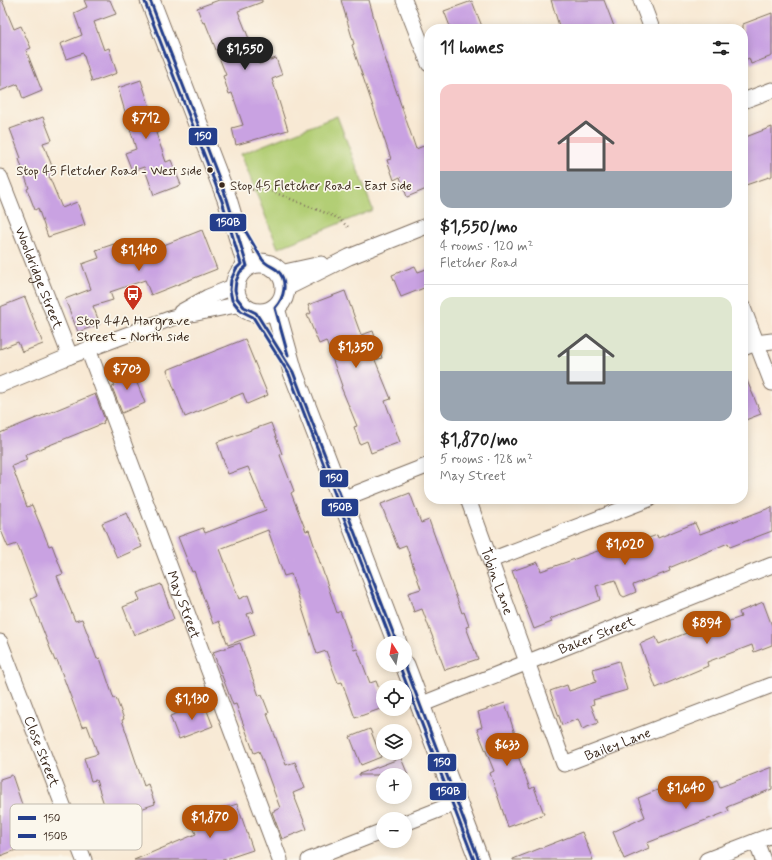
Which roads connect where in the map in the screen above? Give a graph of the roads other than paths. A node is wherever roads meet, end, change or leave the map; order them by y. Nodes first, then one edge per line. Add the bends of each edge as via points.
1 (150, 0) edge
2 (404, 0) edge
3 (641, 0) edge
4 (650, 24) edge
5 (424, 51) edge
6 (772, 90) edge
7 (748, 99) edge
8 (0, 177) edge
9 (227, 199) junction
10 (424, 227) edge
11 (247, 266) junction
12 (277, 275) junction
13 (235, 286) junction
14 (249, 308) junction
15 (275, 308) junction
16 (172, 318) junction
17 (772, 341) edge
18 (749, 345) edge
19 (88, 349) junction
20 (70, 356) junction
21 (293, 372) junction
22 (772, 383) edge
23 (0, 385) edge
24 (424, 467) edge
25 (342, 499) junction
26 (470, 504) edge
27 (636, 504) edge
28 (491, 560) junction
29 (772, 565) edge
30 (394, 636) edge
31 (0, 642) edge
32 (527, 662) junction
33 (408, 672) edge
34 (772, 685) edge
35 (420, 705) junction
36 (456, 803) junction
37 (62, 804) edge
38 (412, 820) edge
39 (376, 834) edge
40 (772, 835) edge
41 (756, 841) junction
42 (80, 850) edge
43 (84, 860) edge
44 (280, 860) edge
45 (310, 860) edge
46 (478, 860) edge
47 (707, 860) edge
48 (763, 860) edge

1 - 9 street
2 - 5 street
3 - 4 street
6 - 7 street
8 - 20 street, Wooldridge Street
9 - 11 street
9 - 12 street
10 - 12 street via 349,256
11 - 12 street via 254,264
11 - 13 street via 240,272
12 - 15 street via 282,298
13 - 14 street via 237,298
13 - 16 street via 208,297
14 - 15 street via 270,311
14 - 16 street
14 - 21 street
15 - 21 street
16 - 19 street
17 - 18 street
18 - 22 street
19 - 20 street
19 - 44 street, May Street
20 - 23 street
21 - 25 street
24 - 25 street
25 - 30 street
26 - 28 street, Tobin Lane
27 - 28 street
28 - 32 street, Tobin Lane
29 - 32 street, Baker Street
31 - 37 street, Close Street
32 - 34 street, Bailey Lane via 564,764
32 - 35 street, Baker Street
33 - 35 street
35 - 36 street
36 - 38 street
36 - 46 street
39 - 45 street
40 - 41 street
41 - 47 street
41 - 48 street
42 - 43 street, Close Street

